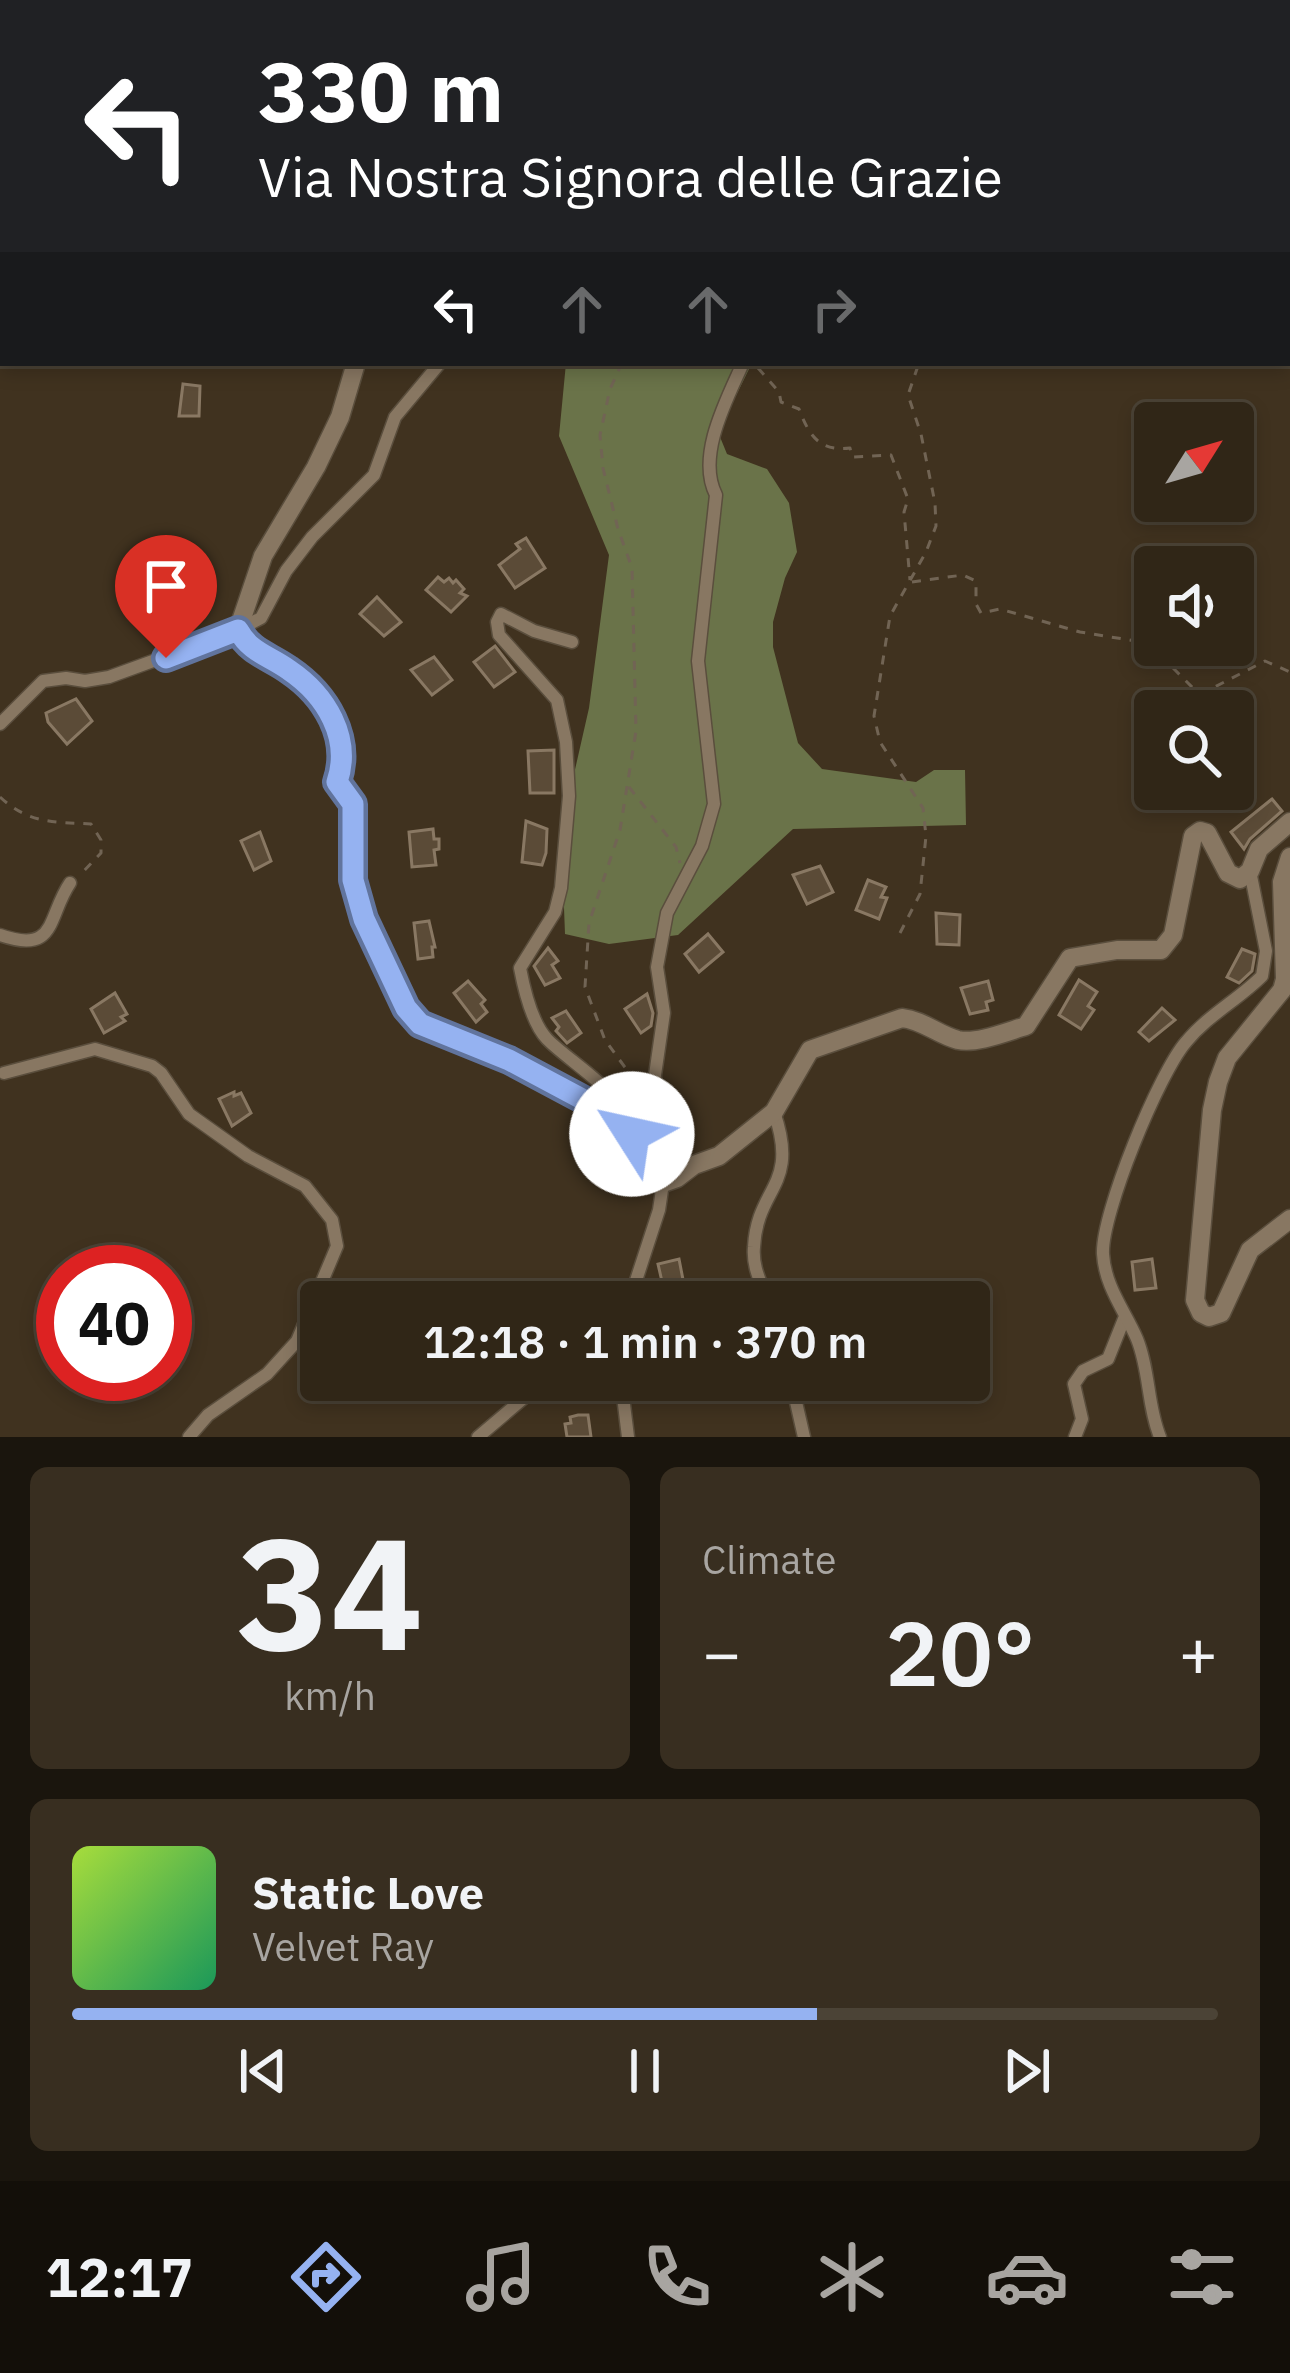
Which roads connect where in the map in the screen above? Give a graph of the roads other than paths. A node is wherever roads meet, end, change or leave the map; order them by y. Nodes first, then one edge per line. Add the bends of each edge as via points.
1 (355, 366) edge
2 (438, 366) edge
3 (746, 366) edge
4 (238, 630) junction
5 (572, 642) dead end
6 (0, 724) edge
7 (1290, 822) edge
8 (1290, 857) edge
9 (1250, 871) junction
10 (70, 883) road end
11 (0, 935) edge
12 (4, 1073) dead end
13 (774, 1112) junction
14 (632, 1134) junction
15 (661, 1180) junction
16 (1290, 1219) edge
17 (636, 1281) edge
18 (759, 1281) edge
19 (1124, 1319) junction
20 (520, 1401) edge
21 (624, 1401) edge
22 (796, 1401) edge
23 (189, 1437) edge
24 (478, 1437) edge
25 (628, 1437) edge
26 (804, 1437) edge
27 (1075, 1437) edge
28 (1160, 1437) edge

1 - 4 street via 316,467 263,556
2 - 4 street via 395,417 374,475 312,537 261,618
3 - 15 street via 711,457 716,495 698,661 714,804 667,913 657,968 664,1013 655,1075
4 - 6 street via 109,676 43,681
4 - 14 street via 248,648 308,684 332,713 345,759 337,782 353,804 353,880 406,1008 420,1024 509,1060 614,1116
5 - 14 street via 501,614 496,622 557,700 566,742 561,888 520,968 545,1037 624,1108
7 - 9 street via 1259,849
8 - 16 street via 1282,882 1282,990 1227,1058 1212,1110 1195,1300 1201,1313 1221,1313 1250,1250
9 - 13 street via 1240,879 1228,873 1200,831 1190,842 1173,935 1161,950 1070,958 1026,1026 990,1036 961,1041 902,1018 818,1044
9 - 19 street via 1266,951 1262,976 1182,1046 1106,1228 1103,1255
10 - 11 street via 43,935
12 - 23 street via 95,1049 142,1062 161,1072 189,1114 314,1193 332,1220 337,1246 297,1341
13 - 15 street via 719,1156
13 - 18 street via 784,1170 762,1210 754,1247
14 - 15 street
15 - 17 street
19 - 27 street via 1108,1359 1074,1384 1082,1419
19 - 28 street via 1137,1339
20 - 24 street
21 - 25 street
22 - 26 street

